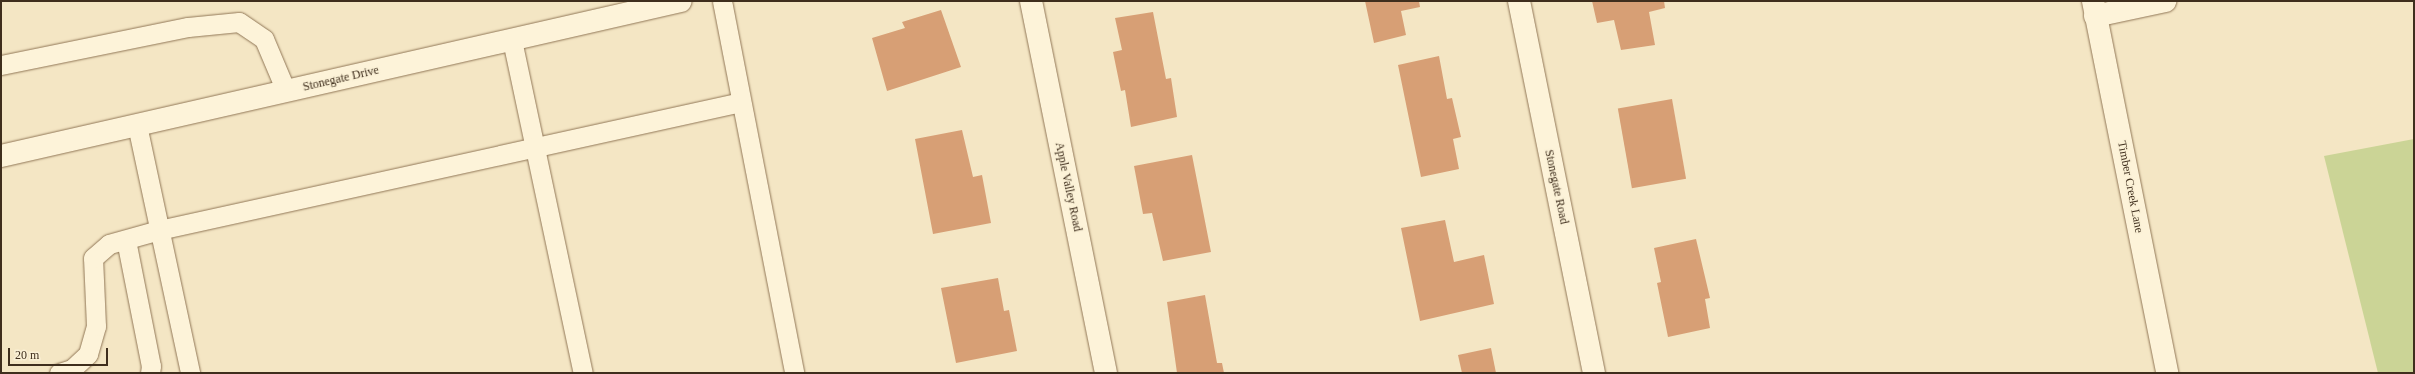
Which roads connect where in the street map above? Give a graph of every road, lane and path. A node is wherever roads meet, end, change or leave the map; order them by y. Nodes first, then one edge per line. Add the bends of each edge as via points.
1 (681, 1) edge
2 (722, 1) edge
3 (1031, 1) edge
4 (1519, 1) edge
5 (2165, 1) edge
6 (2094, 8) edge
7 (512, 40) junction
8 (1, 65) edge
9 (286, 91) junction
10 (741, 102) junction
11 (137, 125) junction
12 (536, 148) junction
13 (1, 156) edge
14 (159, 230) junction
15 (126, 240) junction
16 (59, 373) edge
17 (150, 373) edge
18 (190, 373) edge
19 (583, 373) edge
20 (794, 373) edge
21 (1106, 373) edge
22 (1594, 373) edge
23 (2167, 373) edge

1 - 7 street, Stonegate Drive
2 - 10 lane
3 - 21 street, Apple Valley Road
4 - 22 street, Stonegate Road
5 - 6 street
6 - 23 street, Timber Creek Lane
7 - 9 street, Stonegate Drive
7 - 12 lane
8 - 9 lane via 188,27 238,22 264,40
9 - 11 street, Stonegate Drive
10 - 12 lane
10 - 20 lane
11 - 13 street, Stonegate Drive
11 - 14 lane
12 - 14 lane
12 - 19 lane
14 - 15 lane
14 - 18 lane
15 - 16 lane via 109,244 93,258 96,326 88,354 72,370
15 - 17 lane via 151,366

